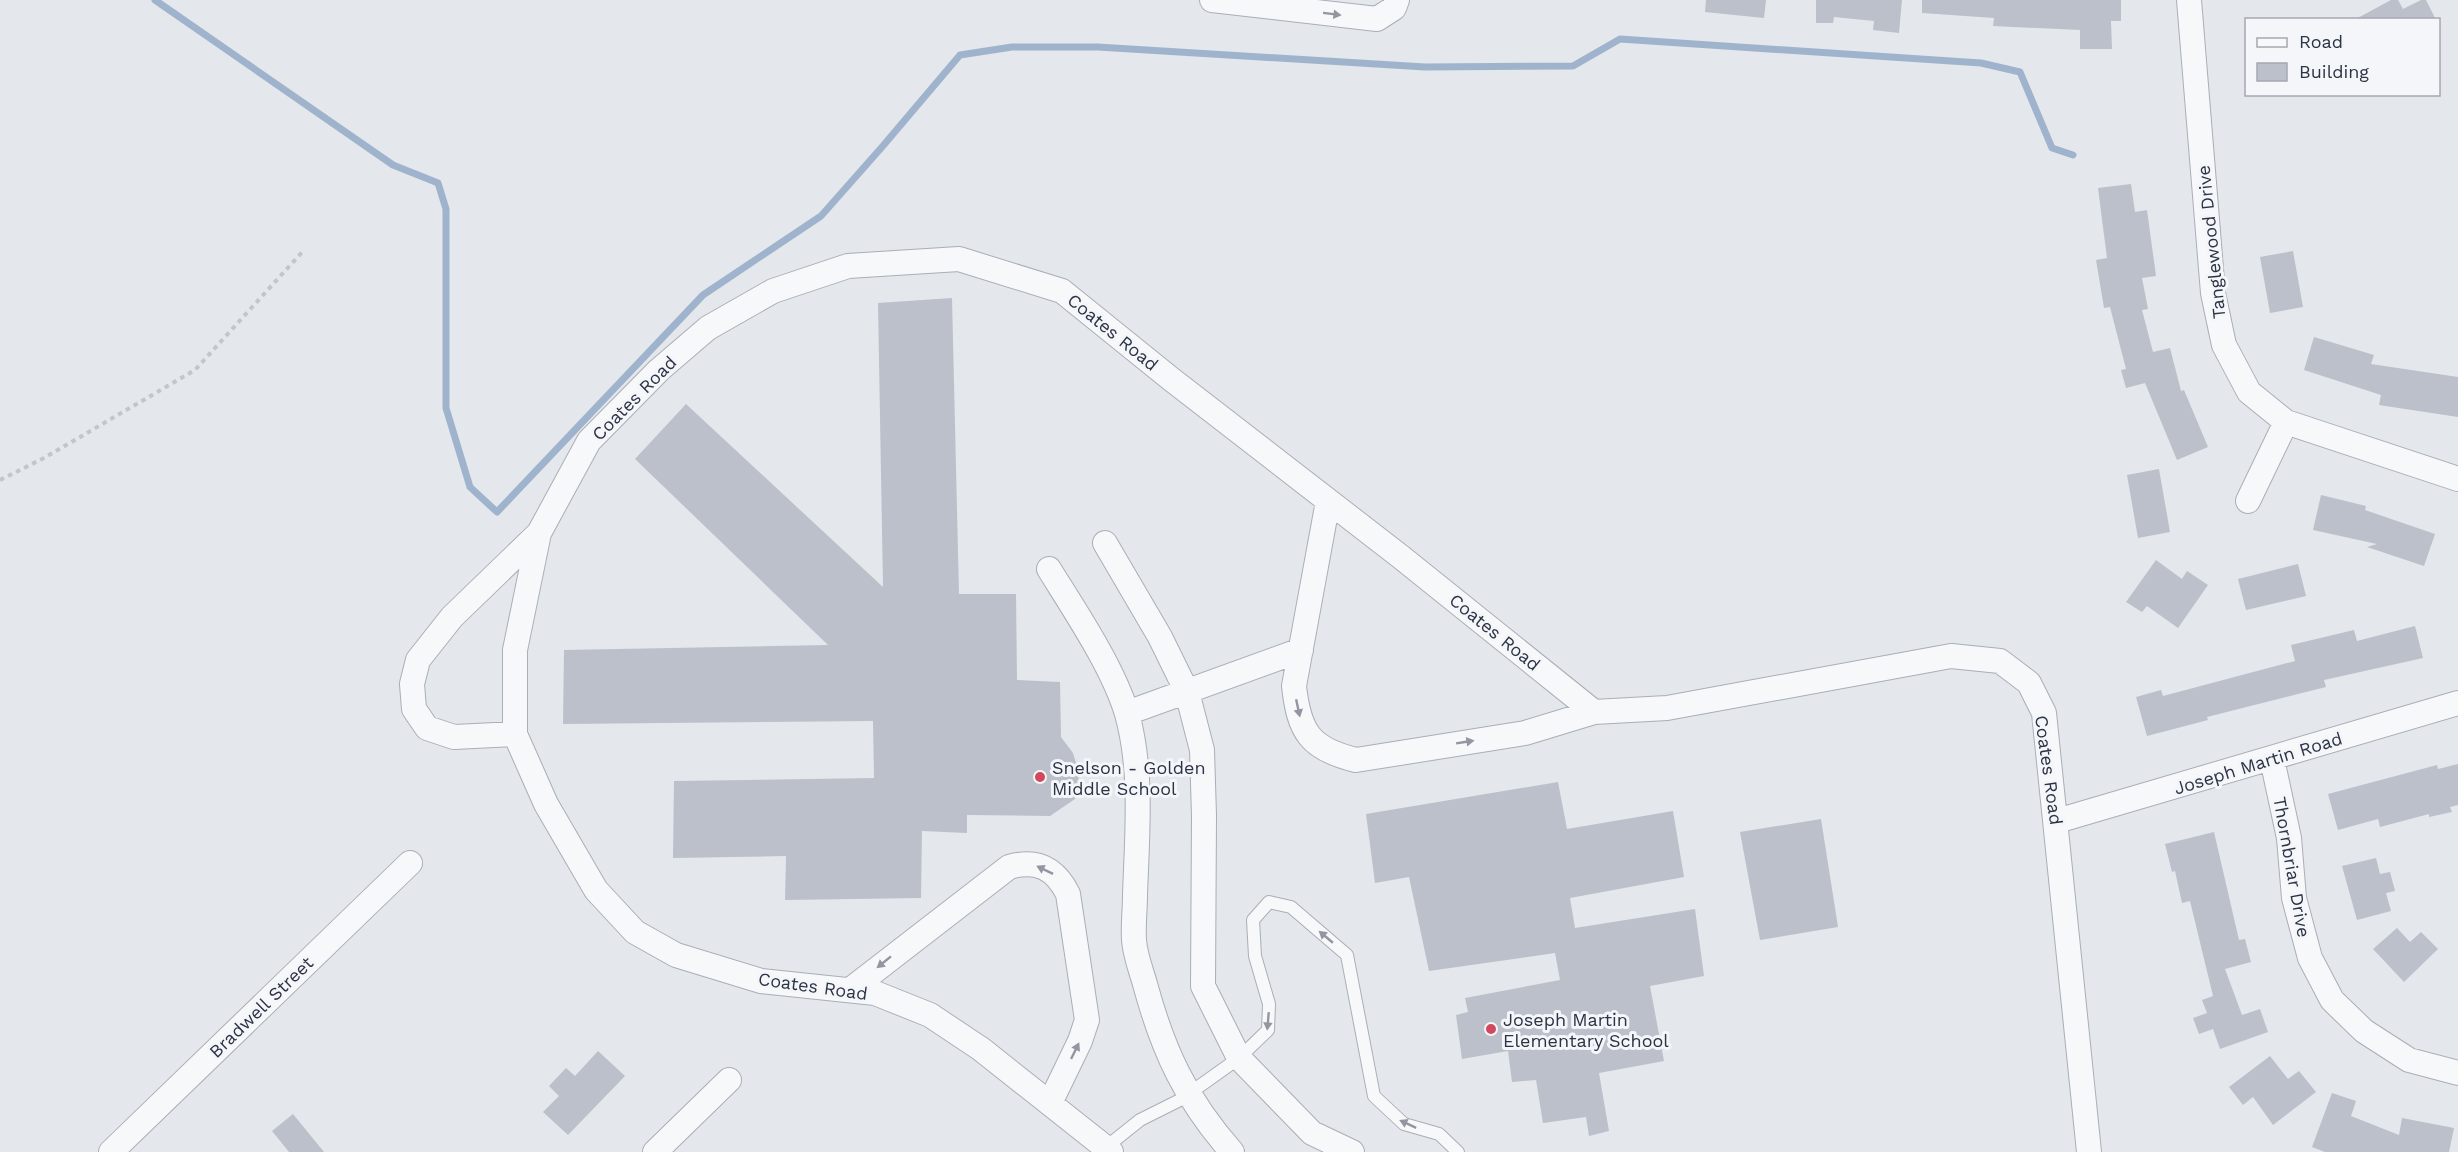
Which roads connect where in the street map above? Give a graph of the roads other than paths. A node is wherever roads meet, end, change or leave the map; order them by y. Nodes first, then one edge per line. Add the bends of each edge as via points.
1 (1212, 0) edge
2 (1397, 0) edge
3 (2189, 0) edge
4 (2286, 422) junction
5 (2458, 479) edge
6 (1328, 501) junction
7 (2248, 501) dead end
8 (538, 533) junction
9 (1105, 543) dead end
10 (1050, 569) dead end
11 (1301, 650) junction
12 (1187, 692) junction
13 (2458, 703) edge
14 (1594, 712) junction
15 (1127, 713) junction
16 (515, 734) junction
17 (2272, 759) junction
18 (2057, 821) junction
19 (410, 863) dead end
20 (850, 990) junction
21 (1239, 1058) junction
22 (2458, 1073) edge
23 (729, 1080) dead end
24 (1188, 1095) junction
25 (1050, 1103) junction
26 (1108, 1150) edge
27 (111, 1152) edge
28 (655, 1152) edge
29 (1232, 1152) edge
30 (1352, 1152) edge
31 (1458, 1152) edge
32 (2089, 1152) edge

1 -> 2 street via 1377,19 1394,8
3 - 4 street, Tanglewood Drive via 2213,294 2224,345 2249,392
4 - 5 street, Tanglewood Drive
4 - 7 street
6 - 8 street, Coates Road via 1062,291 959,259 848,266 772,291 708,328 658,370 589,441
6 - 11 street
6 - 14 street, Coates Road
8 - 16 street, Coates Road via 515,650
8 - 16 street via 452,617 418,660 412,684 414,710 427,728 454,737
9 - 12 street
10 - 15 street via 1086,628
11 - 12 street
11 -> 14 street via 1294,686 1303,728 1322,748 1356,760 1524,733
12 - 15 street
12 - 21 street via 1202,750 1203,986
13 - 17 street, Joseph Martin Road
14 - 18 street, Coates Road via 1666,708 1951,656 2000,661 2029,683 2044,713
15 - 24 street via 1136,767 1134,942 1152,1011
16 - 20 street, Coates Road via 546,804 596,891 635,932 676,955 761,981
17 - 18 street, Joseph Martin Road
17 - 22 street, Thornbriar Drive via 2289,838 2294,898 2310,958 2332,1000 2364,1031 2409,1060
18 - 32 street, Coates Road
19 - 27 street, Bradwell Street
20 - 25 street, Coates Road via 875,993 930,1016 981,1049
25 -> 20 street via 1087,1020 1068,894 1052,872 1023,863 1009,867
21 - 24 lane
21 - 30 street via 1312,1132
31 -> 21 lane via 1439,1134 1404,1124 1374,1096 1347,955 1291,907 1269,902 1253,920 1255,956 1269,1004 1268,1030
23 - 28 street
24 - 26 lane via 1140,1120
24 - 29 street
25 - 26 street, Coates Road

